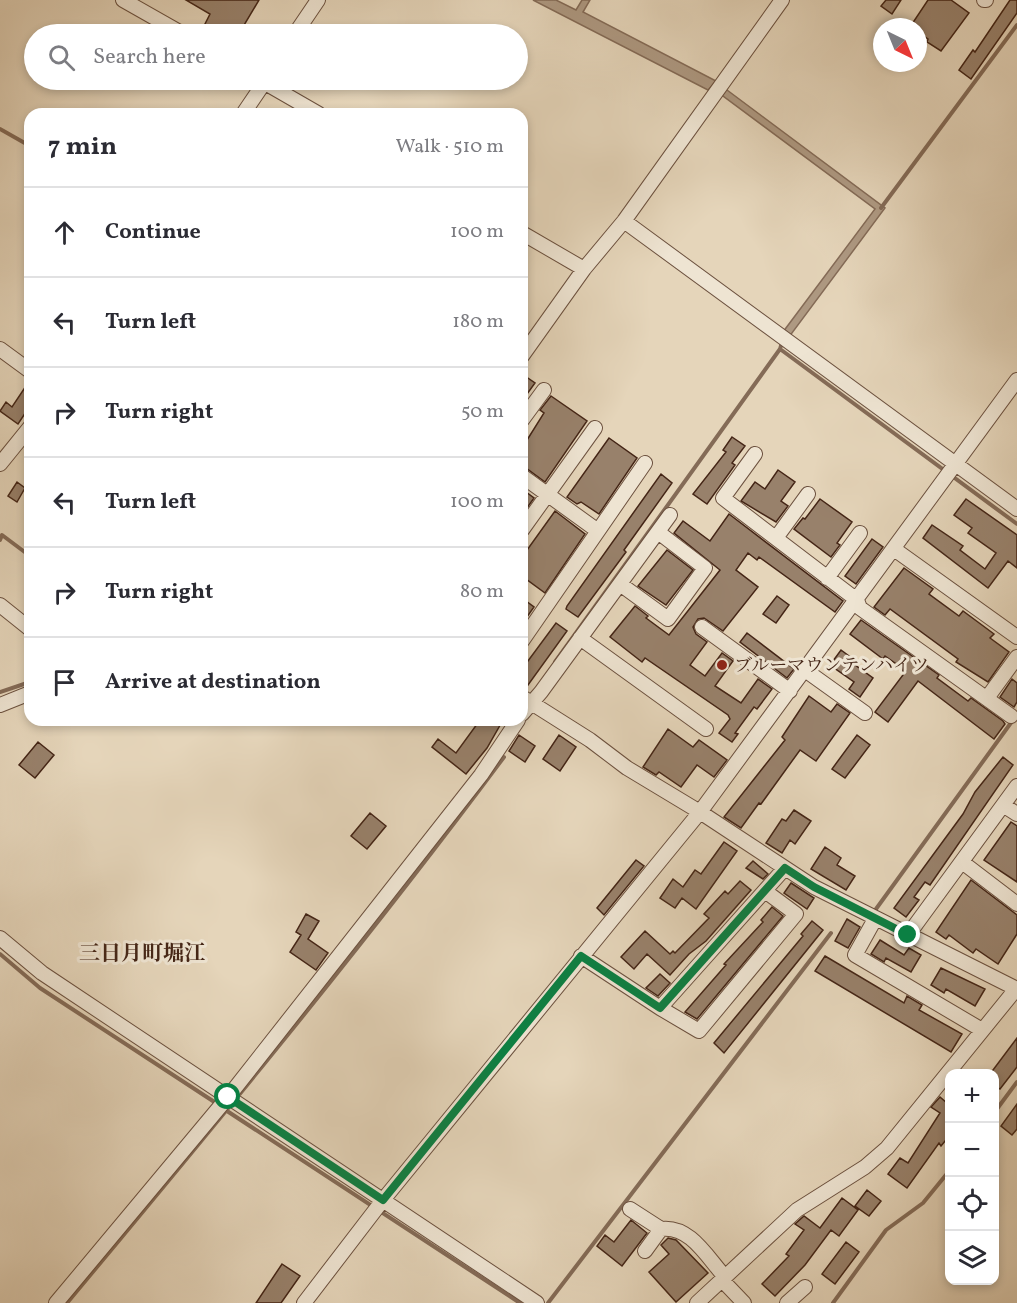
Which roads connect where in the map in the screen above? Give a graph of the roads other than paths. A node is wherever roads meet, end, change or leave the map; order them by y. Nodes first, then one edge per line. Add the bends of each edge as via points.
1 (123, 0) edge
2 (318, 0) edge
3 (782, 0) edge
4 (165, 24) edge
5 (302, 24) edge
6 (257, 90) edge
7 (279, 90) edge
8 (247, 108) edge
9 (309, 108) edge
10 (624, 221) junction
11 (528, 236) edge
12 (584, 269) junction
13 (528, 348) edge
14 (0, 350) edge
15 (24, 368) edge
16 (1017, 380) edge
17 (544, 390) dead end
18 (528, 412) edge
19 (595, 428) dead end
20 (24, 434) edge
21 (755, 454) dead end
22 (645, 462) dead end
23 (0, 464) edge
24 (956, 465) junction
25 (528, 480) edge
26 (548, 494) junction
27 (808, 494) dead end
28 (1017, 509) edge
29 (670, 515) dead end
30 (528, 522) edge
31 (598, 531) junction
32 (658, 532) junction
33 (860, 533) dead end
34 (776, 538) junction
35 (894, 549) junction
36 (827, 578) junction
37 (620, 584) junction
38 (857, 600) junction
39 (0, 605) edge
40 (24, 624) edge
41 (702, 627) dead end
42 (528, 632) edge
43 (1017, 637) edge
44 (580, 638) junction
45 (1017, 657) edge
46 (804, 670) junction
47 (790, 691) junction
48 (24, 695) edge
49 (528, 698) edge
50 (987, 698) junction
51 (528, 700) edge
52 (0, 705) edge
53 (865, 713) dead end
54 (1011, 716) dead end
55 (514, 726) edge
56 (706, 729) dead end
57 (1017, 786) edge
58 (1003, 805) junction
59 (700, 812) junction
60 (1017, 814) edge
61 (962, 862) junction
62 (785, 868) junction
63 (765, 891) junction
64 (1017, 904) edge
65 (875, 919) junction
66 (908, 935) junction
67 (0, 938) edge
68 (581, 956) junction
69 (1017, 989) edge
70 (660, 1008) junction
71 (982, 1030) junction
72 (228, 1097) junction
73 (383, 1200) junction
74 (630, 1209) dead end
75 (661, 1229) junction
76 (645, 1251) dead end
77 (723, 1278) junction
78 (805, 1287) dead end
79 (56, 1303) edge
80 (304, 1303) edge
81 (537, 1303) edge
82 (697, 1303) edge
83 (744, 1303) edge
84 (787, 1303) edge

1 - 4 street
2 - 5 street
3 - 10 street
6 - 8 street
7 - 9 street
10 - 12 street
10 - 24 street
11 - 12 street
12 - 13 street
14 - 15 street
16 - 24 street
17 - 18 street
19 - 26 street
20 - 23 street
21 - 34 street via 723,498
22 - 31 street
24 - 28 street
24 - 35 street
25 - 26 street
26 - 30 street
26 - 31 street
27 - 34 street
29 - 32 street
31 - 42 street
32 - 37 street
32 - 37 street via 705,568 668,619
33 - 36 street
34 - 36 street
35 - 38 street
35 - 43 street
36 - 38 street
37 - 44 street
38 - 46 street
38 - 50 street via 860,608
39 - 40 street
41 - 47 street
44 - 49 street via 541,692
44 - 56 street
45 - 50 street
46 - 47 street
46 - 53 street
47 - 59 street
48 - 52 street
50 - 54 street
51 - 59 street
55 - 72 street via 481,775
57 - 58 street
58 - 60 street
58 - 61 street
59 - 62 street
59 - 68 street
61 - 64 street
61 - 66 street
62 - 63 street
62 - 65 street
63 - 70 street
63 - 70 street via 796,914 699,1031
65 - 66 street
65 - 71 street via 855,955
66 - 69 street
67 - 72 street via 42,973
68 - 70 street
68 - 73 street
69 - 71 street
71 - 77 street via 887,1148 865,1167 796,1210
72 - 73 street
72 - 79 street
73 - 80 street
73 - 81 street
74 - 75 street
75 - 76 street
75 - 77 street via 677,1228 688,1236
77 - 82 street
77 - 83 street
78 - 84 street

